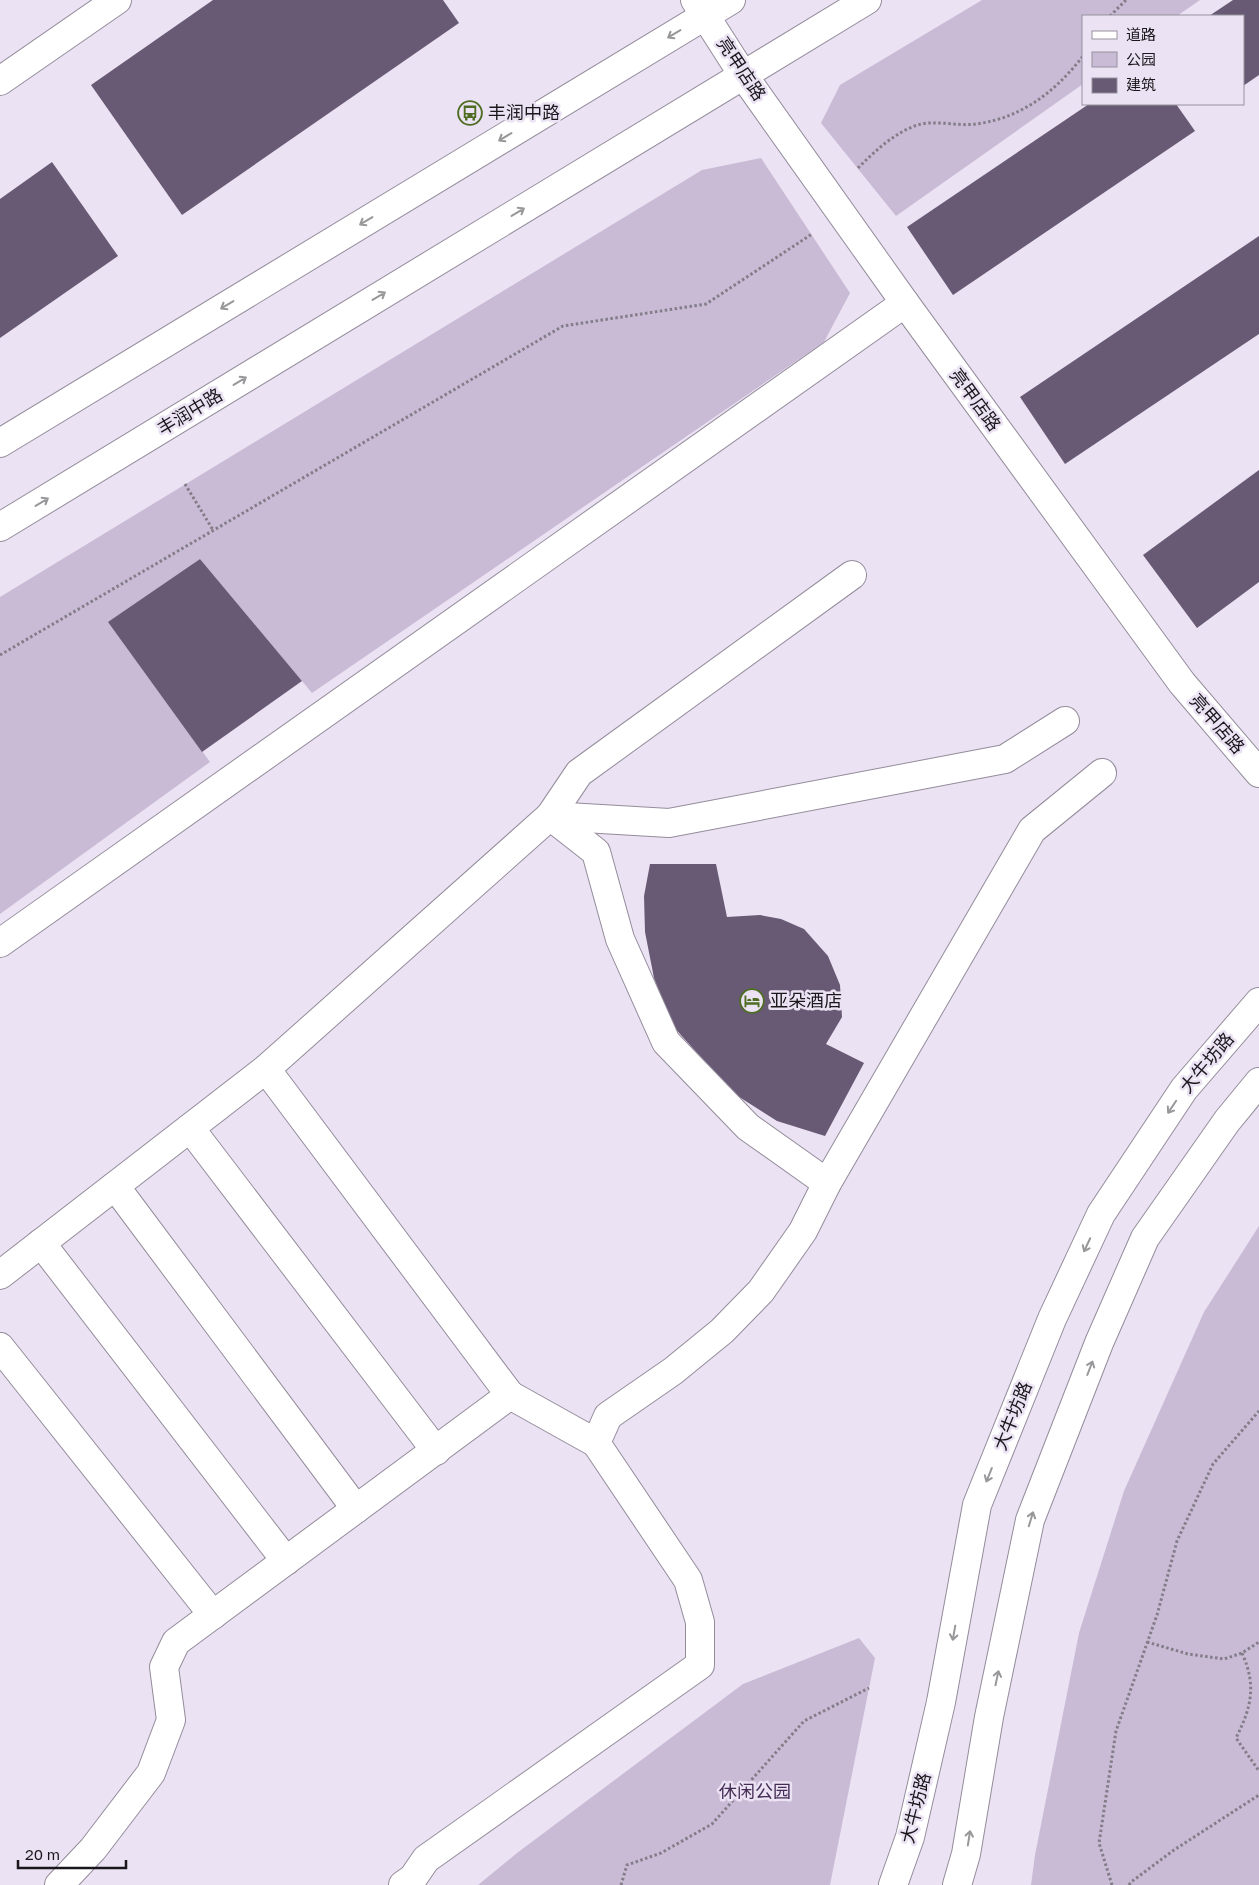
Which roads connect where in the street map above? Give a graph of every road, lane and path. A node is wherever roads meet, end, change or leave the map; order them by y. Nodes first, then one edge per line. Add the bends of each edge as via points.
1 (117, 0) edge
2 (731, 0) edge
3 (867, 0) edge
4 (1126, 0) edge
5 (700, 8) edge
6 (1111, 15) edge
7 (1082, 57) edge
8 (743, 75) junction
9 (0, 81) edge
10 (858, 168) dead end
11 (812, 234) dead end
12 (906, 303) junction
13 (0, 443) edge
14 (185, 484) dead end
15 (0, 527) edge
16 (213, 530) junction
17 (852, 575) dead end
18 (0, 655) edge
19 (1064, 721) dead end
20 (1102, 773) dead end
21 (1259, 774) edge
22 (550, 816) junction
23 (0, 943) edge
24 (1259, 1002) edge
25 (266, 1069) junction
26 (1259, 1082) edge
27 (190, 1128) junction
28 (827, 1183) junction
29 (115, 1186) junction
30 (42, 1243) junction
31 (0, 1275) edge
32 (0, 1347) edge
33 (510, 1396) junction
34 (1259, 1411) edge
35 (596, 1443) junction
36 (436, 1451) junction
37 (356, 1509) junction
38 (286, 1562) junction
39 (213, 1615) junction
40 (1147, 1642) junction
41 (1259, 1642) edge
42 (1242, 1654) junction
43 (869, 1688) dead end
44 (1259, 1771) edge
45 (1259, 1795) edge
46 (411, 1883) edge
47 (59, 1885) edge
48 (621, 1885) edge
49 (893, 1885) edge
50 (956, 1885) edge
51 (1112, 1885) edge
52 (1129, 1885) edge

1 - 9 street
2 - 5 street
3 - 8 street, 丰润中路
4 - 6 path
5 - 8 street, 亮甲店路
5 -> 13 street
7 - 10 path via 1068,76 1037,102 1006,116 976,124 941,122 913,126 880,146
8 - 12 street, 亮甲店路
15 -> 8 street, 丰润中路
11 - 16 path via 706,304 563,326
12 - 21 street, 亮甲店路 via 1182,683
12 - 23 street
14 - 16 path
16 - 18 path
17 - 22 street via 579,773
19 - 22 street via 1005,759 669,823
20 - 28 street via 1032,830
22 - 25 street
22 - 28 street via 596,852 620,938 666,1042 748,1128
24 -> 49 street, 大牛坊路 via 1184,1089 1106,1206 1052,1319 977,1505 936,1722 910,1837
25 - 27 street
25 - 33 street
50 -> 26 street via 966,1854 989,1717 1030,1520 1100,1343 1146,1238 1227,1121
27 - 29 street
27 - 36 street
28 - 35 street via 803,1231 761,1291 722,1331 608,1416
29 - 30 street
29 - 37 street
30 - 31 street
30 - 38 street
32 - 39 street
33 - 35 street
33 - 36 street
34 - 40 path via 1213,1464 1176,1541
35 - 46 street via 688,1580 700,1622 700,1665 426,1859
36 - 37 street
37 - 38 street
38 - 39 street
39 - 47 street via 176,1642 164,1667 171,1720 151,1773 93,1849
40 - 42 path via 1188,1654 1224,1659
40 - 51 path via 1116,1731 1099,1843
41 - 42 path
42 - 44 path via 1251,1693 1247,1716 1236,1738
43 - 48 path via 804,1721 712,1824 661,1853 627,1865
45 - 52 path via 1174,1850

